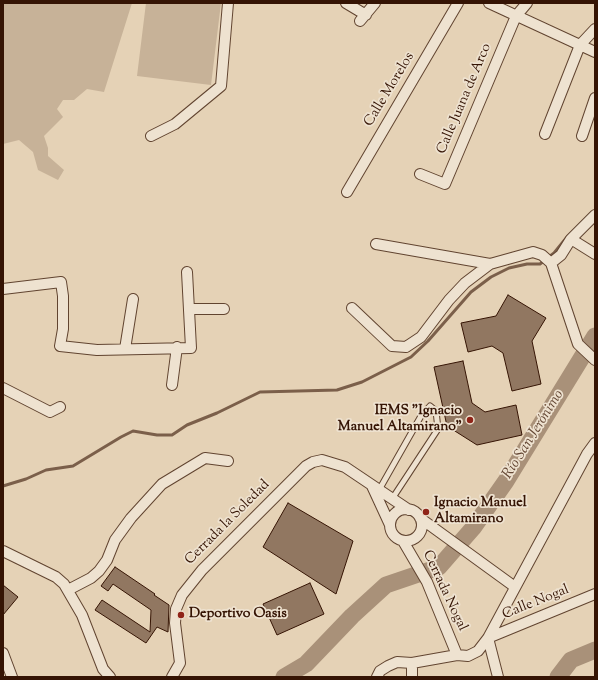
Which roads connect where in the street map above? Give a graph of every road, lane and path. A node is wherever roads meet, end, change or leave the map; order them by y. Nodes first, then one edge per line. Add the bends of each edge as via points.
1 (228, 3) edge
2 (346, 3) edge
3 (375, 3) edge
4 (458, 3) edge
5 (489, 3) edge
6 (526, 3) edge
7 (516, 16) junction
8 (595, 29) edge
9 (580, 45) junction
10 (595, 52) edge
11 (595, 98) edge
12 (545, 134) dead end
13 (151, 136) dead end
14 (582, 136) dead end
15 (420, 174) dead end
16 (347, 192) dead end
17 (595, 215) edge
18 (571, 240) junction
19 (376, 244) dead end
20 (595, 254) edge
21 (550, 263) junction
22 (490, 264) junction
23 (187, 272) dead end
24 (3, 288) edge
25 (133, 299) dead end
26 (352, 308) dead end
27 (190, 309) junction
28 (224, 309) dead end
29 (177, 347) junction
30 (125, 349) junction
31 (593, 358) edge
32 (172, 385) dead end
33 (3, 388) edge
34 (60, 407) dead end
35 (595, 443) edge
36 (228, 461) dead end
37 (375, 488) junction
38 (392, 499) junction
39 (409, 510) junction
40 (420, 518) junction
41 (390, 525) junction
42 (403, 541) junction
43 (3, 551) edge
44 (515, 587) junction
45 (68, 590) junction
46 (595, 594) edge
47 (488, 638) junction
48 (3, 653) edge
49 (457, 655) junction
50 (412, 663) junction
51 (12, 677) edge
52 (110, 677) edge
53 (172, 677) edge
54 (377, 677) edge
55 (412, 677) edge
56 (498, 677) edge

1 - 13 street via 221,86 175,124
2 - 3 street via 363,18
4 - 16 street, Calle Morelos
5 - 7 street
6 - 7 street, Calle Juana de Arco
7 - 9 street
7 - 15 street, Calle Juana de Arco via 445,184
8 - 9 street
9 - 10 street
9 - 12 street
11 - 14 street
17 - 18 street
18 - 20 street
18 - 21 street via 561,255
19 - 22 street
21 - 22 street via 542,255 534,252
21 - 31 street via 578,344
22 - 26 street via 465,283 421,337 406,347 392,346
23 - 27 street
24 - 30 street via 60,282 63,296 60,346 97,350
25 - 30 street
27 - 28 street
27 - 29 street via 191,348
29 - 30 street
29 - 32 street
33 - 34 street via 50,412
35 - 44 street
36 - 45 street via 205,458 162,484 115,540 107,560 99,571
37 - 38 street, Cerrada la Soledad
37 - 38 lane via 430,406 436,411 438,428
37 - 41 street
37 - 53 street, Cerrada la Soledad via 345,467 330,461 313,462 297,473 191,581 182,595 176,608 175,622 180,663
38 - 39 street, Cerrada la Soledad
39 - 40 street via 416,512
39 - 41 street via 394,515
40 - 42 street via 422,528 417,536 413,540
40 - 44 street
41 - 42 street via 394,535
42 - 49 street, Cerrada Nogal via 427,582
43 - 45 street via 56,577
44 - 47 street
45 - 52 street via 82,615 103,669
46 - 47 street, Calle Nogal
47 - 49 street via 478,651 468,656
47 - 56 street
48 - 51 street
49 - 50 street
50 - 54 street via 397,662 380,671
50 - 55 street

